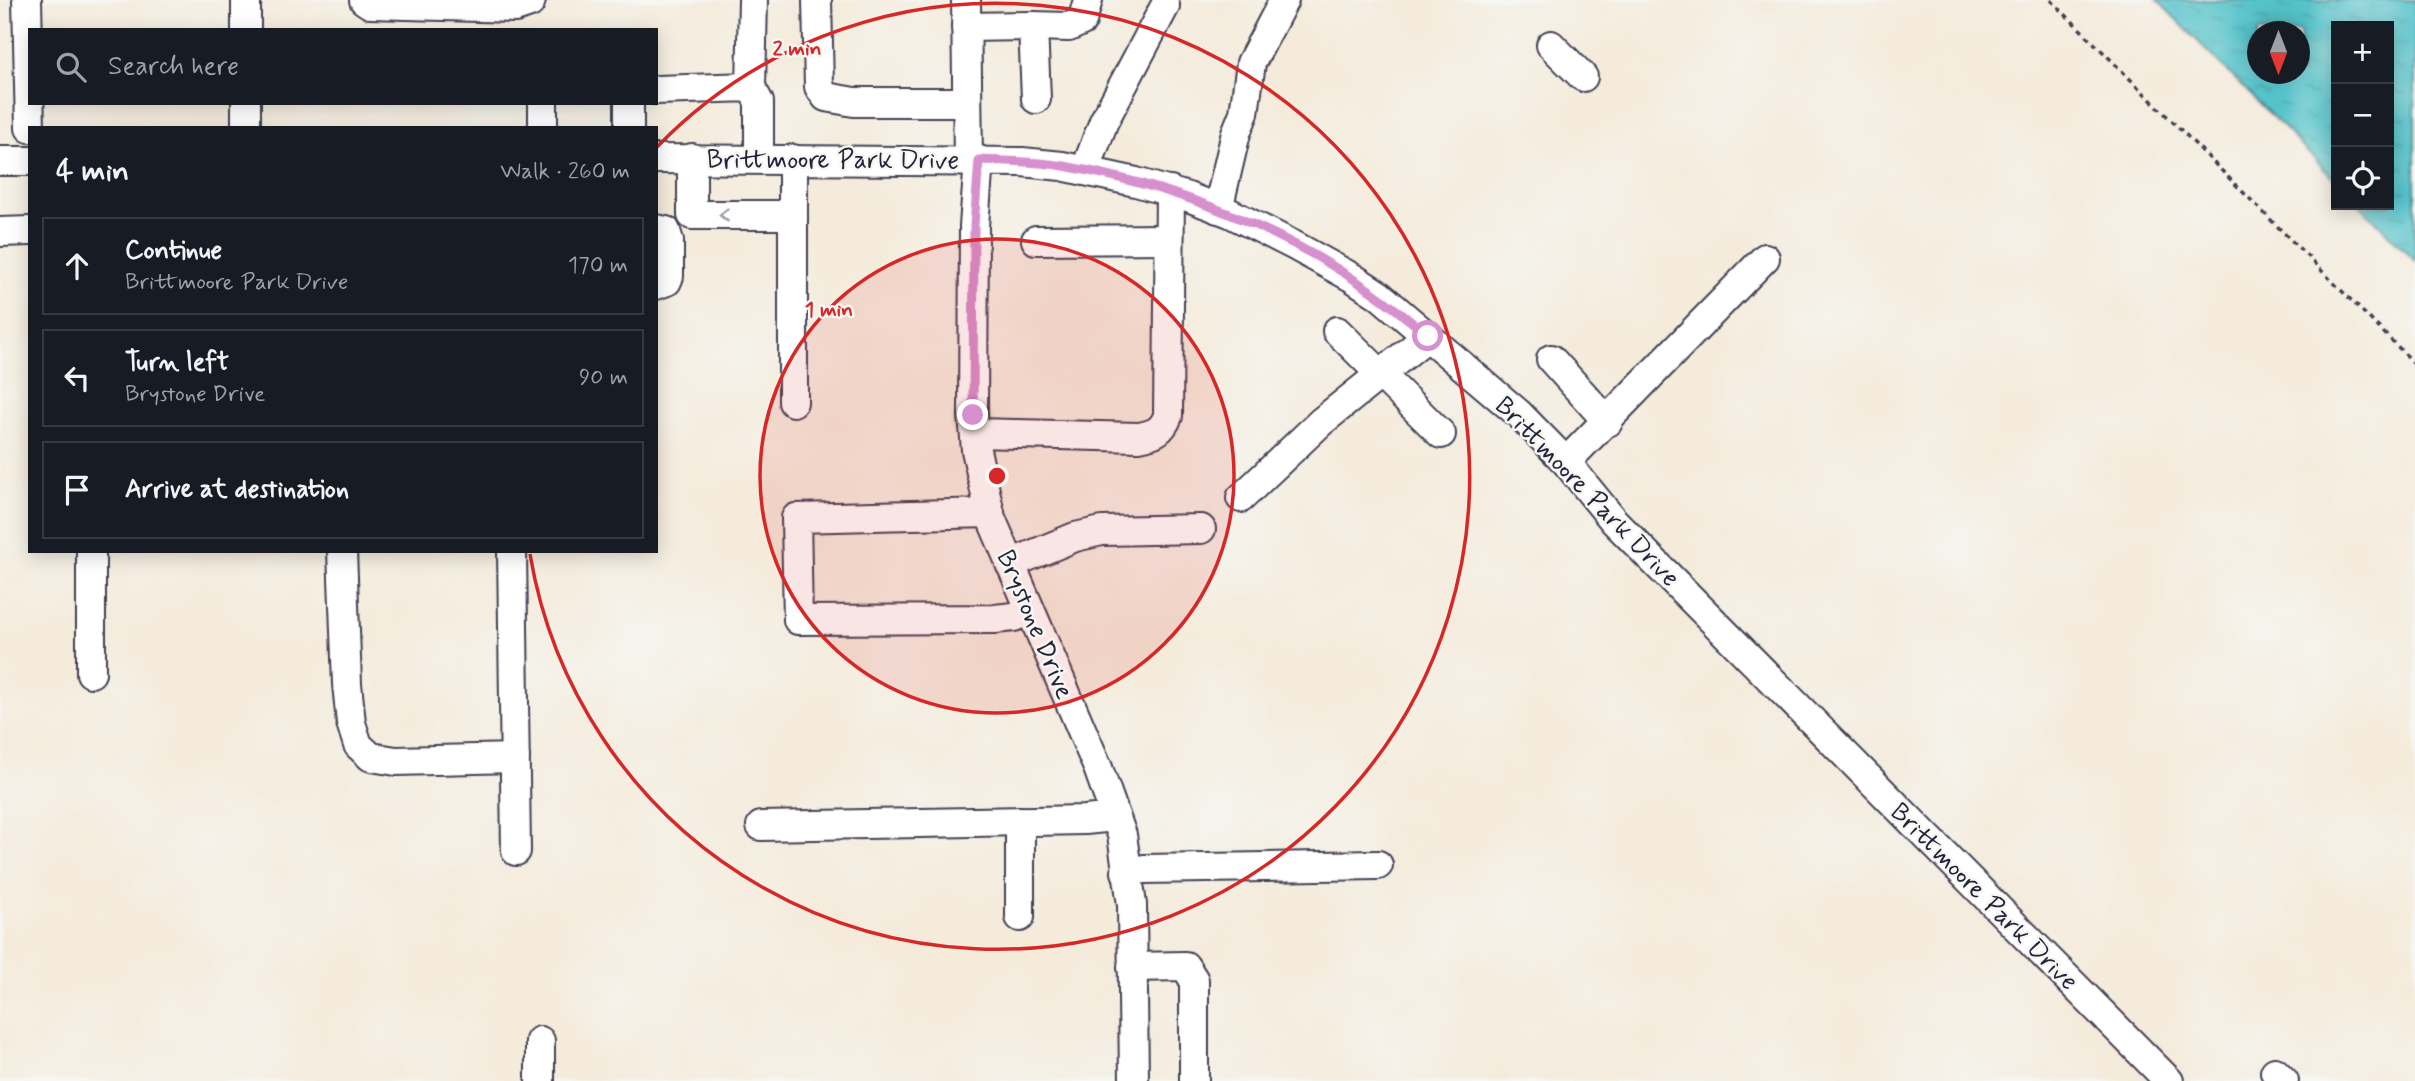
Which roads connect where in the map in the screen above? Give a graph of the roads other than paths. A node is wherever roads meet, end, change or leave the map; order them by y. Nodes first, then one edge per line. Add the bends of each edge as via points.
1 (27, 0) edge
2 (246, 0) edge
3 (364, 0) edge
4 (531, 0) edge
5 (753, 0) edge
6 (817, 0) edge
7 (1088, 0) edge
8 (1284, 0) edge
9 (1165, 6) dead end
10 (966, 13) edge
11 (1033, 26) junction
12 (246, 28) edge
13 (28, 43) edge
14 (1551, 45) dead end
15 (1583, 77) dead end
16 (751, 86) junction
17 (658, 90) edge
18 (1036, 99) dead end
19 (967, 102) junction
20 (29, 105) edge
21 (246, 105) edge
22 (543, 105) edge
23 (629, 105) edge
24 (30, 126) edge
25 (246, 126) edge
26 (543, 126) edge
27 (629, 126) edge
28 (692, 158) junction
29 (658, 159) edge
30 (758, 159) junction
31 (793, 159) junction
32 (973, 160) junction
33 (0, 161) edge
34 (28, 161) edge
35 (1085, 171) junction
36 (1170, 191) junction
37 (1218, 209) junction
38 (793, 215) junction
39 (658, 229) edge
40 (28, 231) edge
41 (0, 232) edge
42 (1169, 239) junction
43 (1036, 240) dead end
44 (1765, 258) dead end
45 (658, 284) edge
46 (1337, 331) dead end
47 (1428, 336) junction
48 (1551, 359) dead end
49 (1382, 374) junction
50 (793, 402) dead end
51 (1608, 422) junction
52 (975, 433) junction
53 (1441, 435) dead end
54 (1566, 462) junction
55 (1241, 498) dead end
56 (989, 513) junction
57 (1201, 529) dead end
58 (91, 553) edge
59 (342, 553) edge
60 (512, 553) edge
61 (1010, 564) junction
62 (1030, 610) junction
63 (91, 673) dead end
64 (515, 758) junction
65 (1115, 817) junction
66 (1020, 821) junction
67 (761, 826) dead end
68 (516, 851) dead end
69 (1378, 865) dead end
70 (1126, 872) junction
71 (1020, 917) dead end
72 (1132, 967) junction
73 (540, 1041) dead end
74 (540, 1081) edge
75 (1134, 1081) edge
76 (1194, 1081) edge
77 (2169, 1081) edge

1 - 13 street
2 - 12 street
3 - 4 street via 370,4 515,8
5 - 16 street
6 - 19 street via 819,87 826,97 854,102
7 - 11 street via 1082,21 1069,27
8 - 37 street via 1251,63 1244,113
9 - 35 street via 1104,121
10 - 11 street
10 - 19 street, Brystone Drive
11 - 18 street
14 - 15 street
16 - 17 street
16 - 30 street via 759,102
19 - 32 street, Brystone Drive
20 - 24 street
21 - 25 street
22 - 26 street
23 - 27 street
28 - 29 street, Brittmoore Park Drive
28 - 30 street, Brittmoore Park Drive
38 -> 28 street via 692,215
30 - 31 street, Brittmoore Park Drive
31 - 32 street, Brittmoore Park Drive
31 - 38 street
32 - 35 street, Brittmoore Park Drive
32 - 52 street, Brystone Drive
33 - 34 street
35 - 36 street, Brittmoore Park Drive
36 - 37 street, Brittmoore Park Drive
36 - 42 street
37 - 47 street, Brittmoore Park Drive via 1353,278
38 - 50 street
39 - 45 street via 666,231 669,241 669,276
40 - 41 street
42 - 43 street
42 - 52 street via 1168,416 1163,428 1139,437
44 - 51 street
46 - 49 street
47 - 49 street
47 - 54 street, Brittmoore Park Drive via 1519,414
48 - 51 street
49 - 53 street
49 - 55 street via 1321,422
51 - 54 street
52 - 56 street, Brystone Drive
54 - 77 street, Brittmoore Park Drive via 1614,521
56 - 61 street, Brystone Drive
56 - 62 street via 796,518 798,620 995,619
57 - 61 street via 1102,531
58 - 63 street
59 - 64 street via 347,684 358,745 371,757 396,761
60 - 64 street
61 - 62 street, Brystone Drive
62 - 65 street, Brystone Drive
64 - 68 street
65 - 66 street
65 - 70 street, Brystone Drive
66 - 67 street
66 - 71 street
69 - 70 street
70 - 72 street, Brystone Drive via 1132,905
72 - 75 street, Brystone Drive
72 - 76 street via 1185,966 1190,971 1194,980
73 - 74 street

